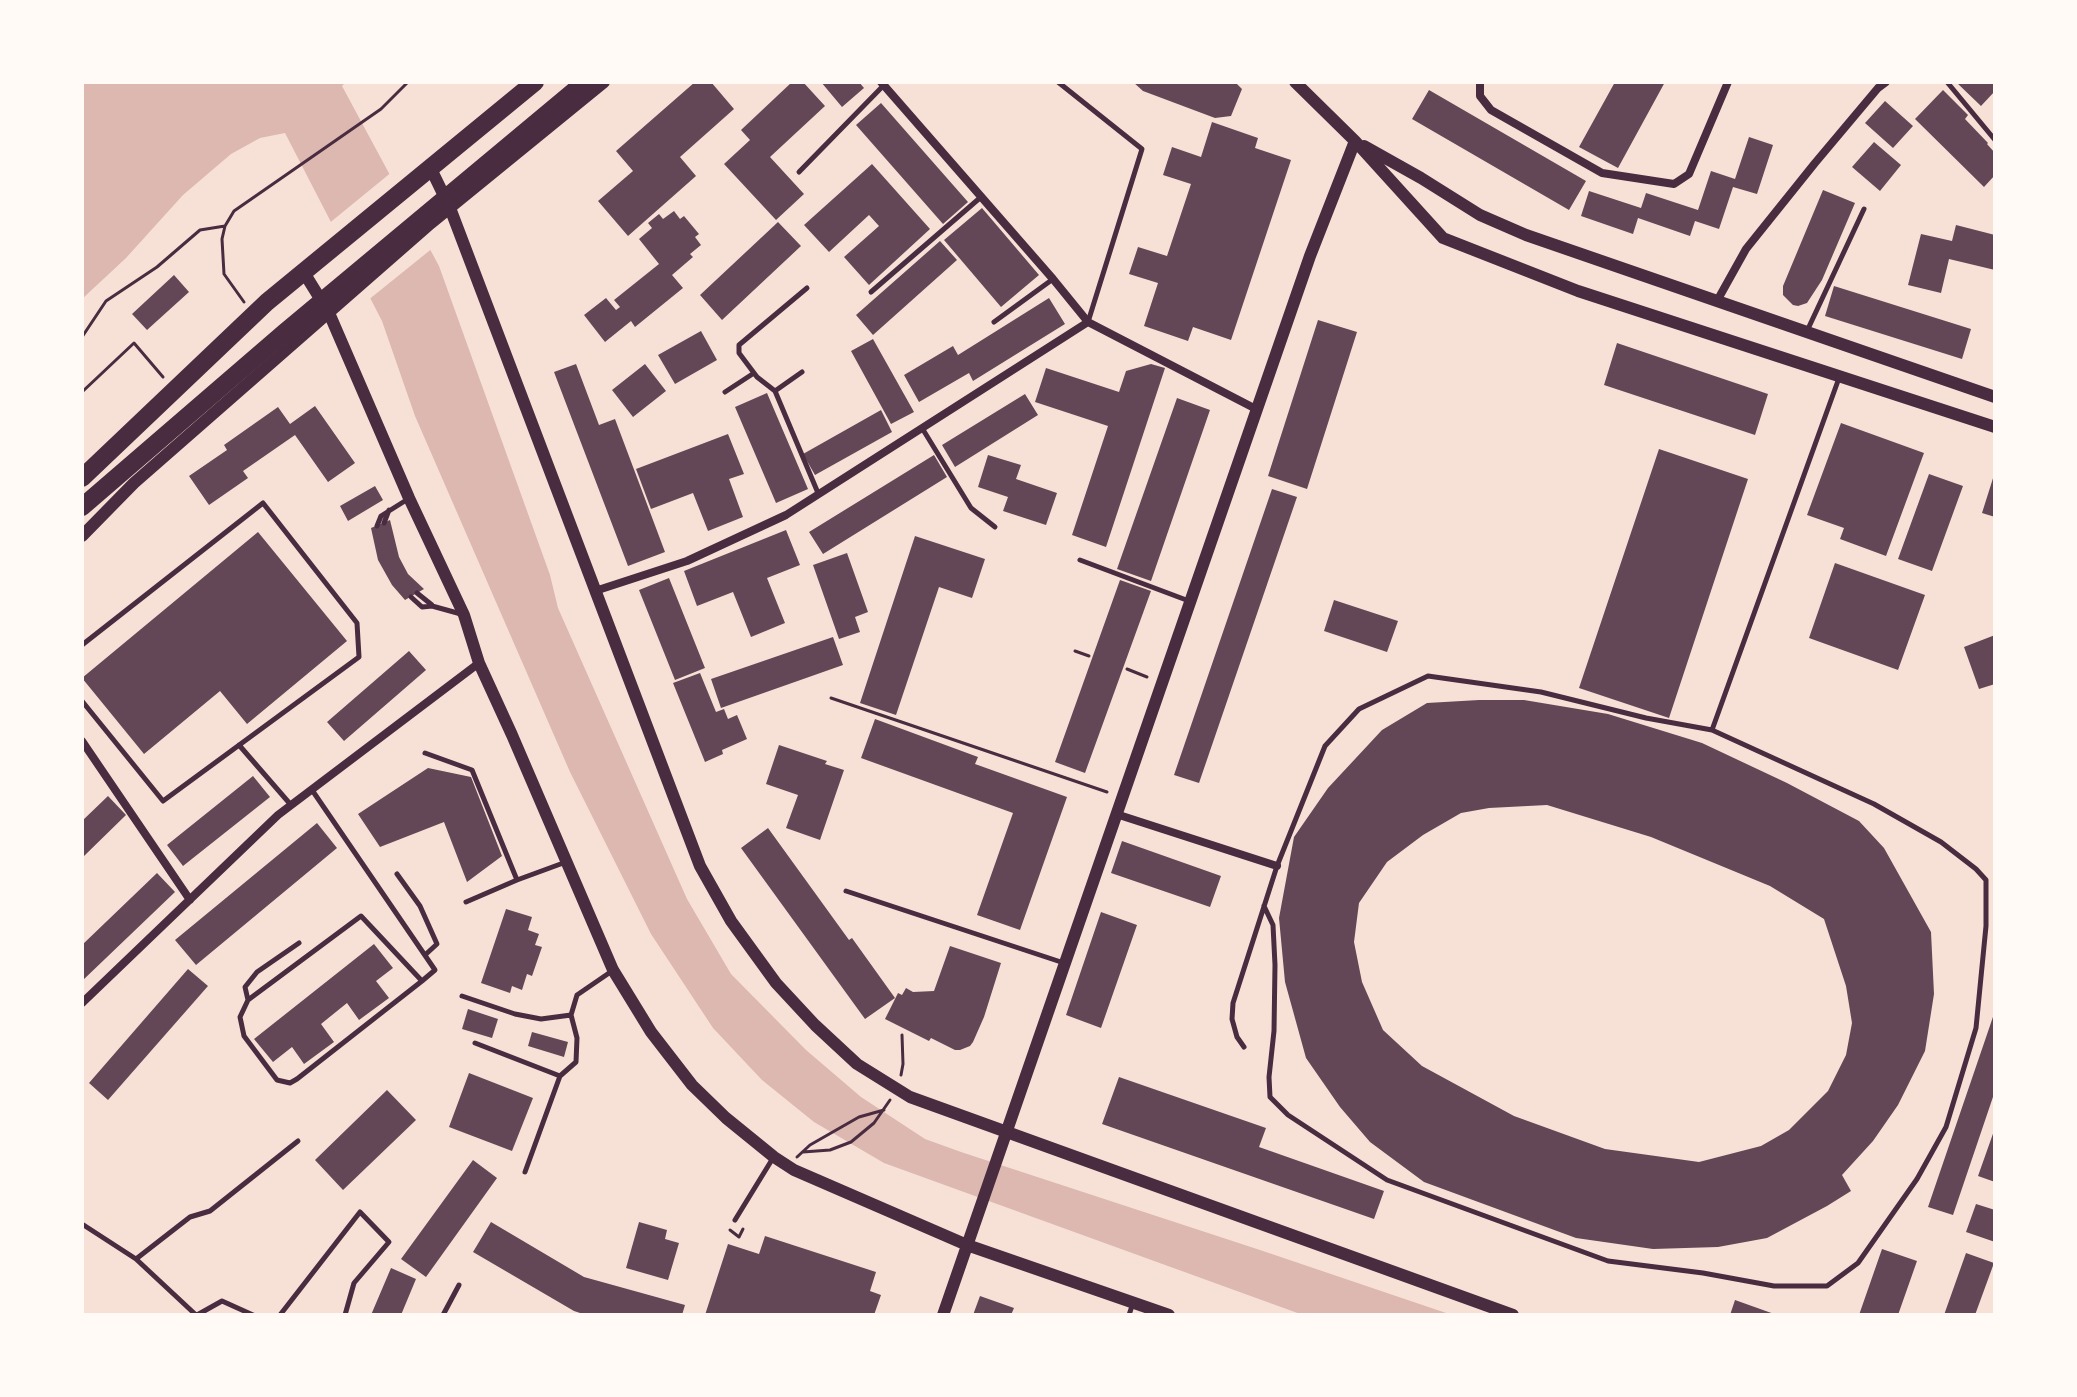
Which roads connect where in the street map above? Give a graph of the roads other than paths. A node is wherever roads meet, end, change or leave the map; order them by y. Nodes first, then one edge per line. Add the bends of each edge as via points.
1 (535, 82) edge
2 (585, 82) edge
3 (604, 82) edge
4 (1058, 82) edge
5 (1295, 82) edge
6 (1480, 82) edge
7 (1728, 82) edge
8 (1886, 82) edge
9 (1947, 82) edge
10 (882, 84) edge
11 (1995, 140) edge
12 (1355, 141) junction
13 (799, 172) dead end
14 (424, 174) junction
15 (981, 197) junction
16 (450, 208) junction
17 (1864, 209) dead end
18 (303, 271) junction
19 (1053, 279) junction
20 (807, 288) dead end
21 (871, 292) dead end
22 (1717, 301) junction
23 (329, 313) junction
24 (994, 322) dead end
25 (1088, 322) junction
26 (1806, 332) junction
27 (802, 372) dead end
28 (754, 373) junction
29 (1839, 376) junction
30 (775, 391) junction
31 (725, 392) dead end
32 (1995, 397) edge
33 (1256, 409) junction
34 (922, 427) junction
35 (1995, 427) edge
36 (82, 478) edge
37 (818, 493) junction
38 (409, 498) junction
39 (82, 507) edge
40 (380, 524) dead end
41 (995, 527) dead end
42 (82, 536) edge
43 (1080, 560) dead end
44 (595, 591) junction
45 (414, 595) dead end
46 (1190, 601) junction
47 (464, 615) junction
48 (82, 645) edge
49 (479, 663) junction
50 (82, 701) edge
51 (1712, 730) junction
52 (82, 741) edge
53 (239, 745) junction
54 (425, 753) dead end
55 (311, 788) junction
56 (291, 805) junction
57 (1116, 814) junction
58 (567, 861) junction
59 (1277, 866) junction
60 (397, 874) dead end
61 (517, 880) junction
62 (846, 891) dead end
63 (190, 900) junction
64 (466, 902) dead end
65 (1264, 906) junction
66 (299, 943) dead end
67 (425, 955) junction
68 (1065, 964) junction
69 (613, 970) junction
70 (422, 981) junction
71 (462, 996) dead end
72 (248, 1000) junction
73 (82, 1003) edge
74 (571, 1015) junction
75 (475, 1043) dead end
76 (1244, 1047) dead end
77 (560, 1076) junction
78 (1006, 1133) junction
79 (298, 1141) dead end
80 (774, 1157) junction
81 (525, 1172) dead end
82 (735, 1220) dead end
83 (82, 1224) edge
84 (967, 1245) junction
85 (136, 1259) junction
86 (459, 1285) dead end
87 (1131, 1309) edge
88 (197, 1315) edge
89 (253, 1315) edge
90 (280, 1315) edge
91 (345, 1315) edge
92 (443, 1315) edge
93 (943, 1315) edge
94 (1169, 1315) edge
95 (1513, 1315) edge

1 - 14 highway
2 - 39 highway
3 - 16 street
4 - 25 lane via 1142,149
5 - 12 street
6 - 7 street via 1480,96 1491,110 1602,173 1674,184 1689,174
8 - 22 street via 1746,249
9 - 11 lane
10 - 13 lane
10 - 15 street
12 - 22 street via 1480,215
12 - 29 street via 1443,238 1578,291
12 - 33 street
14 - 16 street
14 - 18 highway
15 - 19 street
15 - 21 lane
16 - 23 street
16 - 44 street
17 - 26 lane
18 - 23 street
18 - 36 highway
19 - 24 lane
19 - 25 street
20 - 28 lane via 739,345
22 - 26 street
23 - 38 street
23 - 42 street via 134,483
25 - 33 street
25 - 34 street
26 - 32 street
27 - 30 lane
28 - 30 lane
28 - 31 lane
29 - 35 street
29 - 51 lane
30 - 37 lane
33 - 46 street
34 - 37 street
34 - 41 lane via 971,508
37 - 44 street via 786,515 687,561
38 - 40 lane via 389,509
38 - 47 street
43 - 46 lane
44 - 78 street via 700,866 776,983 857,1064 910,1097
45 - 47 lane via 422,607
46 - 57 street
47 - 49 street
48 - 53 lane via 263,503 357,623 359,657
49 - 55 street
49 - 58 street
50 - 53 lane via 163,801
51 - 59 lane via 1541,692 1428,676 1359,709 1325,746
51 - 65 lane via 1874,804 1941,842 1986,880 1976,1028 1946,1127 1858,1263 1827,1286 1774,1286 1608,1261 1387,1180 1288,1115 1270,1097 1275,965 1273,925
52 - 63 street
53 - 56 lane
54 - 61 lane via 472,770
55 - 56 street
55 - 67 lane
56 - 63 street
57 - 59 street
57 - 68 street
58 - 61 lane
58 - 69 street
59 - 65 lane
60 - 67 lane via 420,906 437,944
61 - 64 lane
62 - 68 lane
63 - 73 street
65 - 76 lane via 1233,1003 1232,1019
66 - 72 lane via 257,972 245,987
67 - 70 lane via 435,970
68 - 78 street
69 - 74 lane via 577,995
69 - 80 street via 692,1085
70 - 72 lane via 361,916
70 - 72 lane via 290,1083 277,1080 244,1036 240,1017
71 - 74 lane via 541,1019
74 - 77 lane via 576,1062
75 - 77 lane
77 - 81 lane
78 - 84 street
78 - 95 street
79 - 85 lane via 210,1211 190,1217
80 - 82 lane
80 - 84 street
83 - 85 lane
84 - 87 street
84 - 93 street
85 - 88 lane
86 - 92 lane
87 - 94 street
88 - 89 lane via 222,1301
90 - 91 lane via 360,1212 389,1242 354,1283

